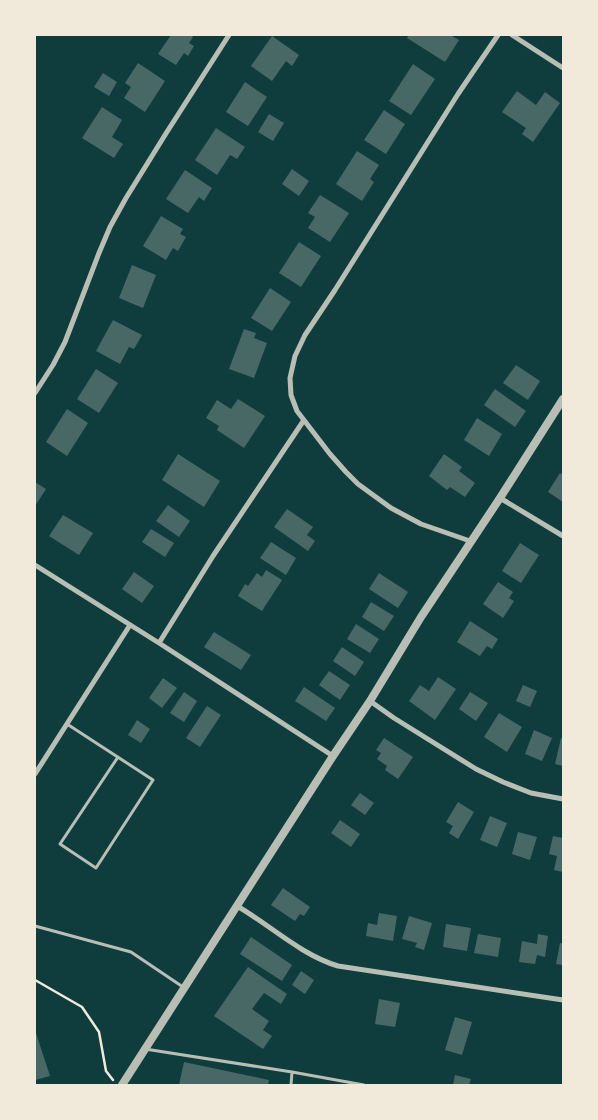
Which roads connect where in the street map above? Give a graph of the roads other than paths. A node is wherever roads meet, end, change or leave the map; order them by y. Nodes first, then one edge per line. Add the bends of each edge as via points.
1 (229, 35) edge
2 (498, 35) edge
3 (512, 35) edge
4 (563, 68) edge
5 (35, 394) edge
6 (563, 399) edge
7 (304, 420) junction
8 (500, 498) junction
9 (563, 536) edge
10 (470, 541) junction
11 (35, 565) edge
12 (130, 625) junction
13 (159, 643) junction
14 (370, 701) junction
15 (67, 724) junction
16 (333, 756) junction
17 (118, 757) junction
18 (35, 774) edge
19 (563, 799) edge
20 (237, 906) junction
21 (35, 926) edge
22 (184, 988) junction
23 (563, 1000) edge
24 (145, 1049) junction
25 (292, 1072) junction
26 (122, 1085) edge
27 (291, 1085) edge
28 (364, 1085) edge

1 - 5 street via 118,213 98,254 65,342
2 - 7 street via 305,335 295,356 290,378 291,395
3 - 4 street
6 - 8 street
7 - 10 street via 346,472 376,498 421,524
7 - 13 street
8 - 9 street
8 - 10 street
10 - 14 street
11 - 12 street
12 - 13 street
12 - 15 street
13 - 16 street
14 - 16 street
14 - 19 street via 468,764 503,782 530,793
15 - 17 lane
15 - 18 street
16 - 20 street
17 - 17 lane via 60,844 96,868 154,780
20 - 22 street
20 - 23 street via 317,958 338,966
21 - 22 lane via 131,952
22 - 24 street
24 - 25 lane
24 - 26 street
25 - 27 lane
25 - 28 lane

